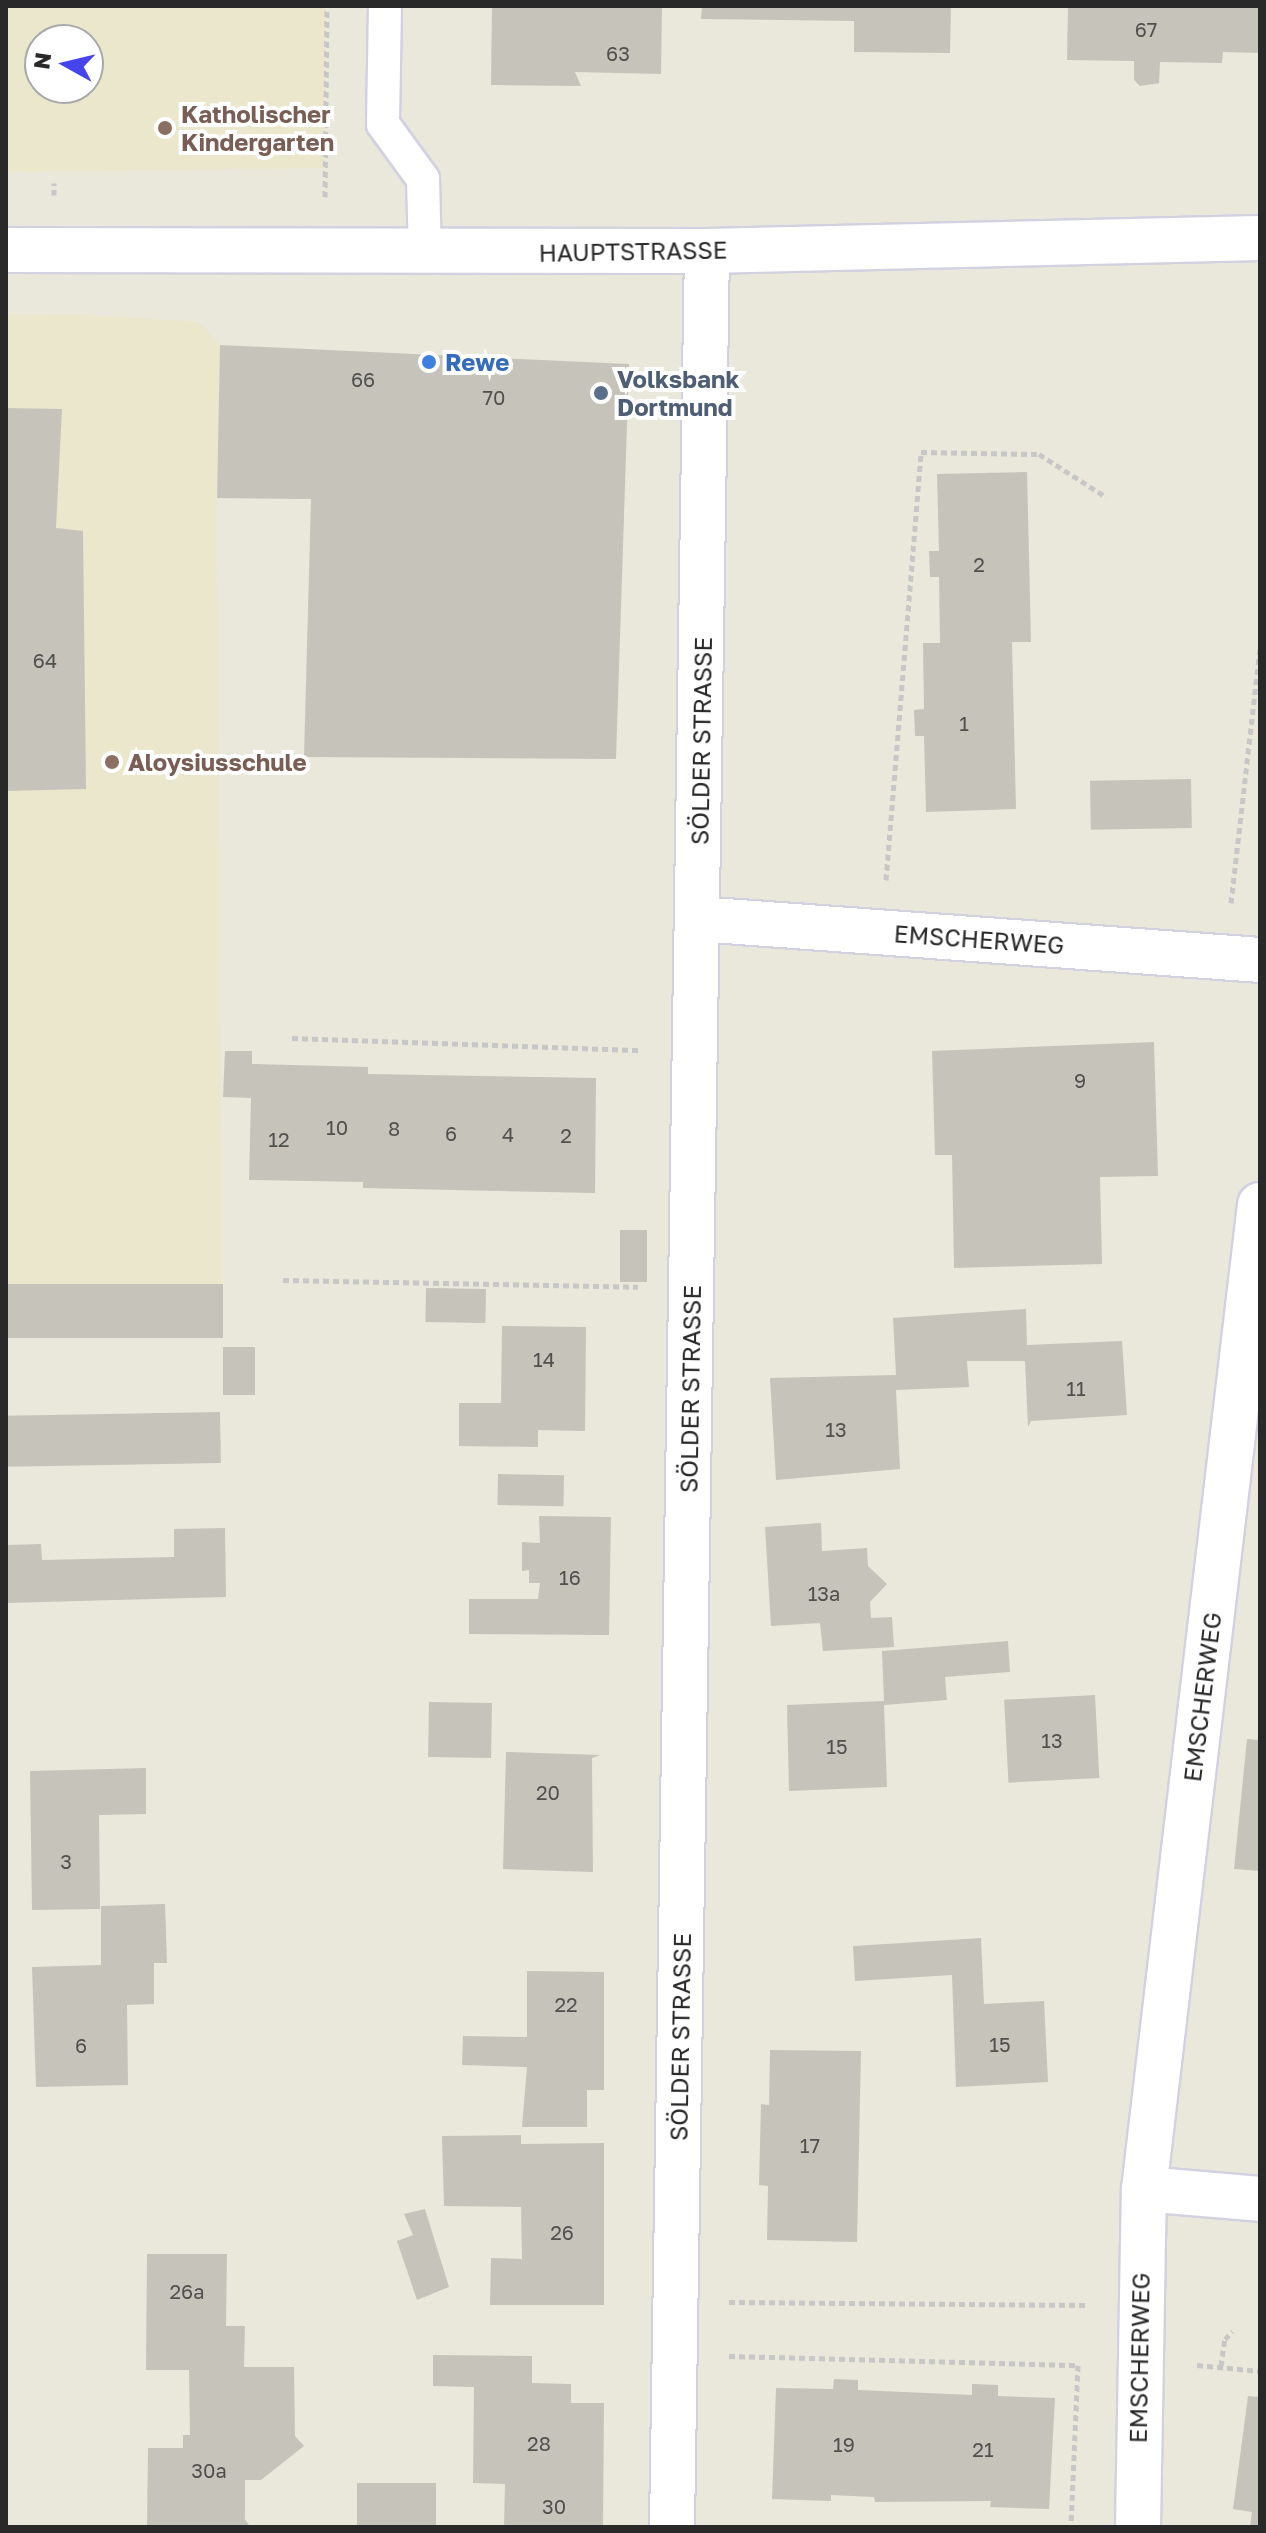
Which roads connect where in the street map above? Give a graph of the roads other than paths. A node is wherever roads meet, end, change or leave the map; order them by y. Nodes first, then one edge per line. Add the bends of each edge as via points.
1 (385, 6) edge
2 (1260, 238) edge
3 (6, 250) edge
4 (707, 251) junction
5 (425, 253) junction
6 (698, 919) junction
7 (1242, 958) edge
8 (1260, 1205) edge
9 (1144, 2189) junction
10 (1260, 2199) edge
11 (672, 2527) edge
12 (1138, 2527) edge

1 - 5 lane via 383,124 423,179
2 - 4 street, HAUPTSTRASSE
3 - 5 street, HAUPTSTRASSE
4 - 5 street, HAUPTSTRASSE
4 - 6 street, SÖLDER STRASSE
6 - 7 street, EMSCHERWEG
6 - 11 street, SÖLDER STRASSE
8 - 9 street, EMSCHERWEG
9 - 10 street
9 - 12 street, EMSCHERWEG

